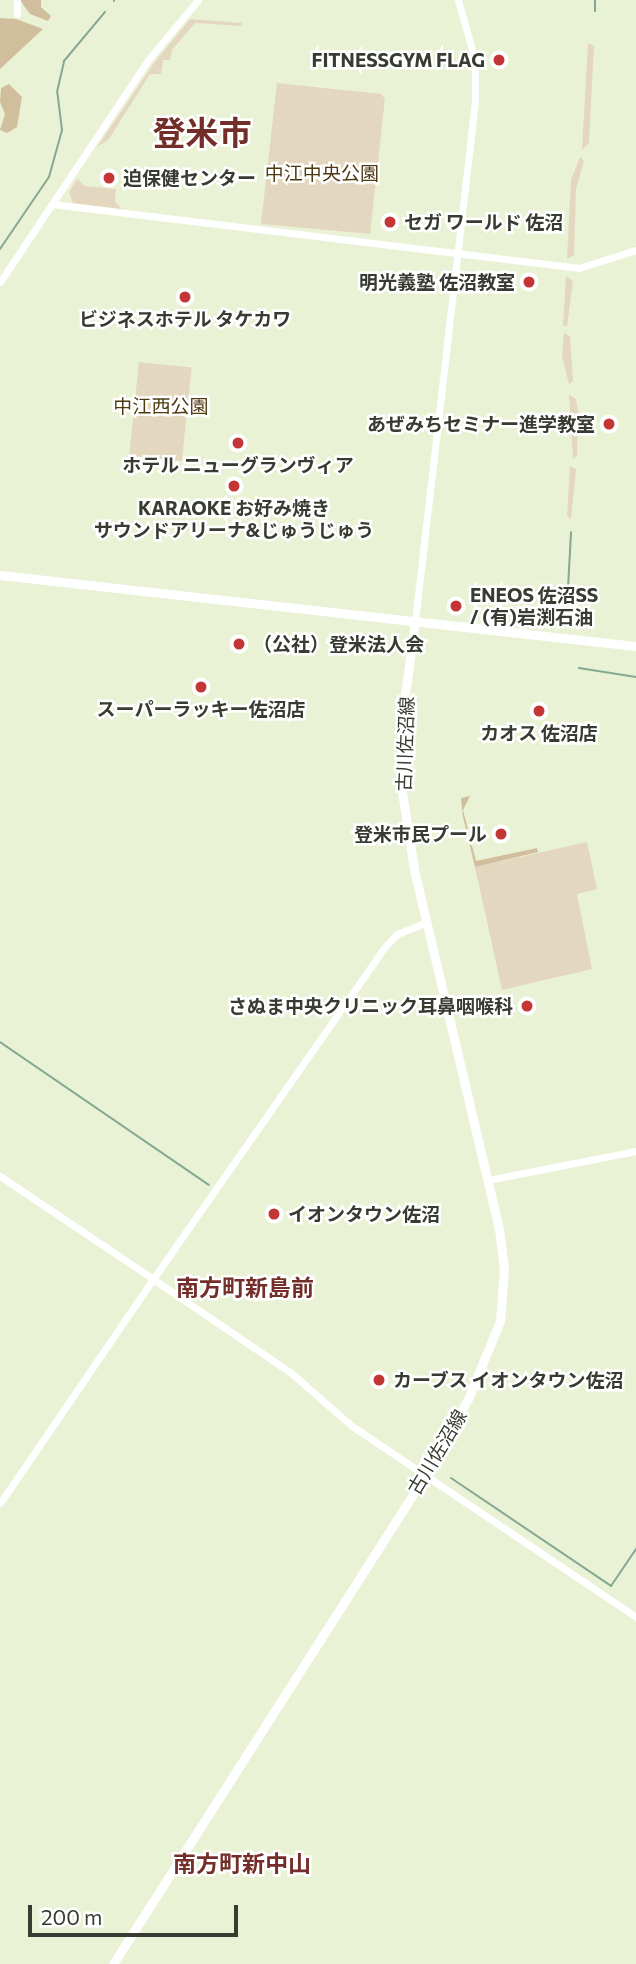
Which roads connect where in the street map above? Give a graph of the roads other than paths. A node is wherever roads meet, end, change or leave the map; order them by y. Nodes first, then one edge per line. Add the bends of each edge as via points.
1 (17, 0) edge
2 (198, 0) edge
3 (458, 0) edge
4 (17, 14) dead end
5 (52, 204) junction
6 (636, 250) edge
7 (457, 255) junction
8 (0, 282) edge
9 (0, 575) edge
10 (415, 621) junction
11 (636, 646) edge
12 (427, 922) junction
13 (636, 1151) edge
14 (0, 1175) edge
15 (488, 1180) junction
16 (153, 1279) junction
17 (426, 1474) junction
18 (0, 1503) edge
19 (636, 1617) edge
20 (113, 1964) edge

1 - 4 street
2 - 5 street via 148,60
3 - 7 street via 477,79
5 - 7 street
5 - 8 street
6 - 7 street via 579,268
7 - 10 street
9 - 10 main road
10 - 11 main road
10 - 12 main road, 古川佐沼線 via 402,716 401,785
12 - 15 main road, 古川佐沼線
12 - 16 street via 397,934 384,948
13 - 15 street
14 - 16 street
15 - 17 main road, 古川佐沼線 via 503,1257 500,1321 468,1399
16 - 17 street via 290,1372 352,1426
16 - 18 street
17 - 19 street
17 - 20 main road, 古川佐沼線

